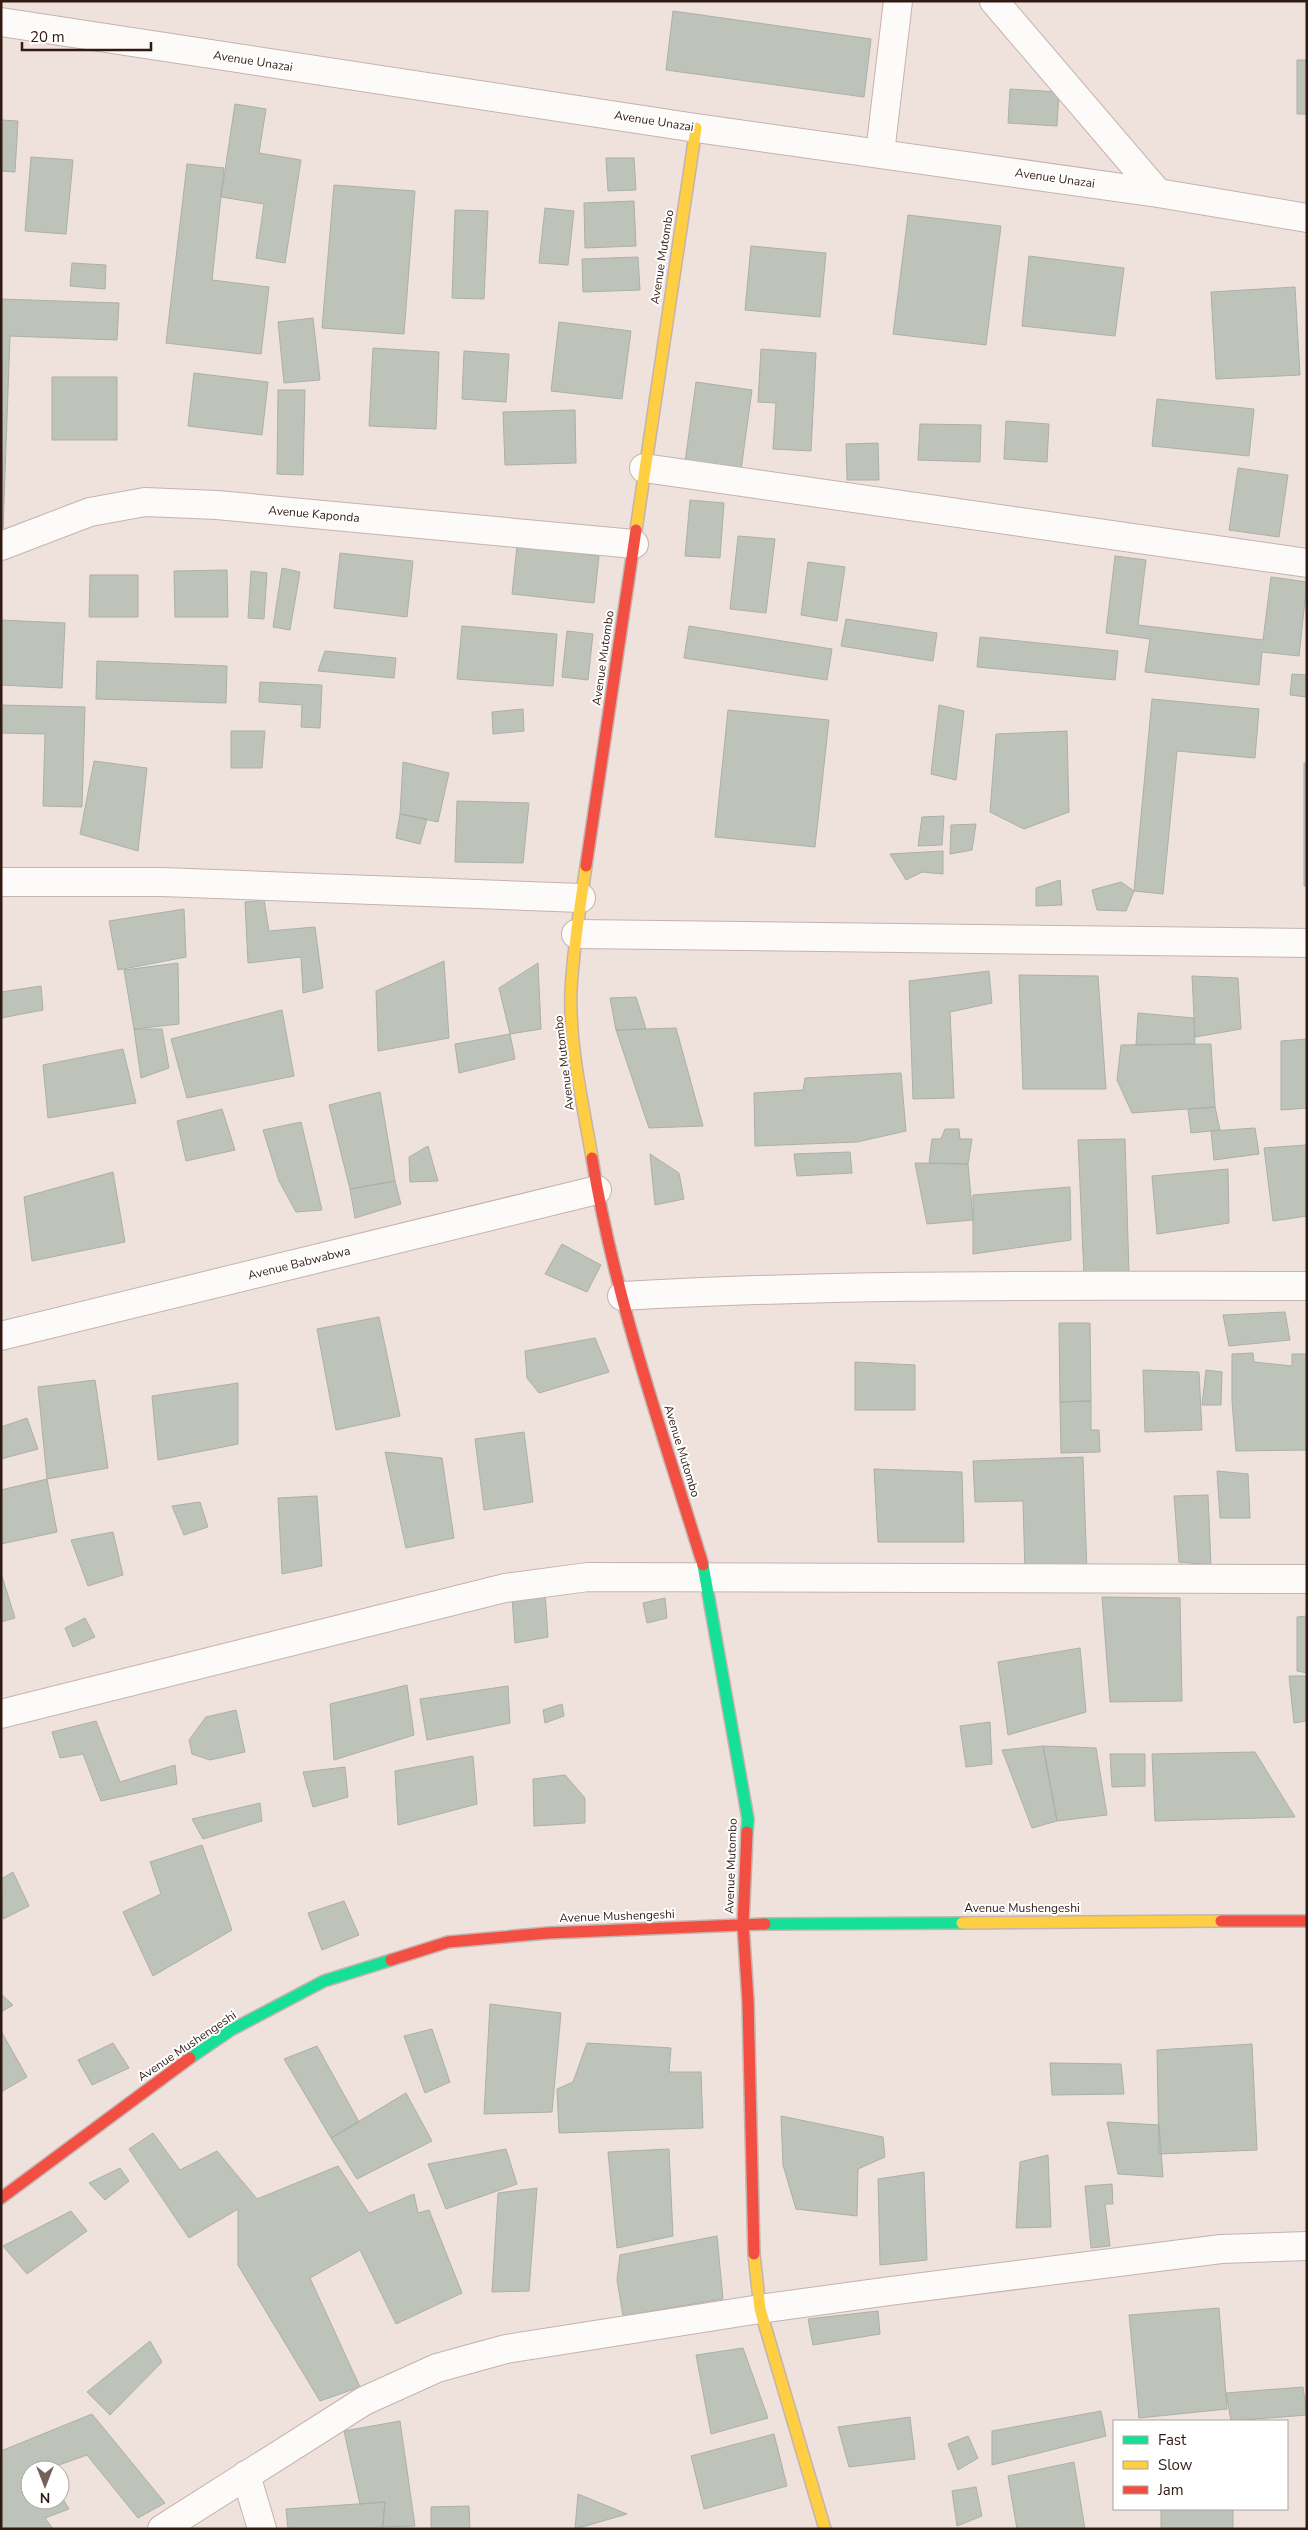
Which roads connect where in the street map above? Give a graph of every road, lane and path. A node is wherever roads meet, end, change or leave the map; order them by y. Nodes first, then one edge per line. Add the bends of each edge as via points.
1 (898, 1) edge
2 (994, 1) edge
3 (1, 22) edge
4 (696, 128) junction
5 (880, 153) junction
6 (1158, 193) junction
7 (1307, 218) edge
8 (644, 468) junction
9 (634, 544) junction
10 (1, 546) edge
11 (1307, 563) edge
12 (1, 882) edge
13 (581, 898) junction
14 (576, 934) junction
15 (1307, 943) edge
16 (597, 1190) junction
17 (1307, 1286) edge
18 (622, 1296) junction
19 (1, 1336) edge
20 (706, 1577) junction
21 (1307, 1579) edge
22 (1, 1714) edge
23 (1307, 1921) edge
24 (743, 1924) junction
25 (1, 2198) edge
26 (1307, 2246) edge
27 (760, 2308) junction
28 (246, 2475) junction
29 (162, 2529) edge
30 (262, 2529) edge
31 (825, 2529) edge

1 - 5 street
2 - 6 street
3 - 4 street, Avenue Unazai
4 - 5 street, Avenue Unazai
4 - 8 street, Avenue Mutombo
5 - 6 street, Avenue Unazai
6 - 7 street, Avenue Unazai
8 - 9 street, Avenue Mutombo
8 - 11 street
9 - 10 street, Avenue Kaponda via 218,505 146,502 90,512
9 - 13 street, Avenue Mutombo
12 - 13 street via 162,882
13 - 14 street, Avenue Mutombo
14 - 15 street
14 - 16 street, Avenue Mutombo via 571,992 573,1036
16 - 18 street, Avenue Mutombo
16 - 19 street, Avenue Babwabwa
17 - 18 street via 911,1286 743,1289
18 - 20 street, Avenue Mutombo
20 - 21 street
20 - 22 street via 588,1577 505,1588
20 - 24 street, Avenue Mutombo via 748,1819
23 - 24 street, Avenue Mushengeshi
24 - 25 street, Avenue Mushengeshi via 548,1932 448,1942 324,1982 224,2036 162,2077
24 - 27 street, Avenue Mutombo via 748,2001 753,2244
26 - 27 street via 1221,2249
27 - 28 street via 506,2349 437,2368 364,2401
27 - 31 street, Avenue Mutombo
28 - 29 street
28 - 30 street

